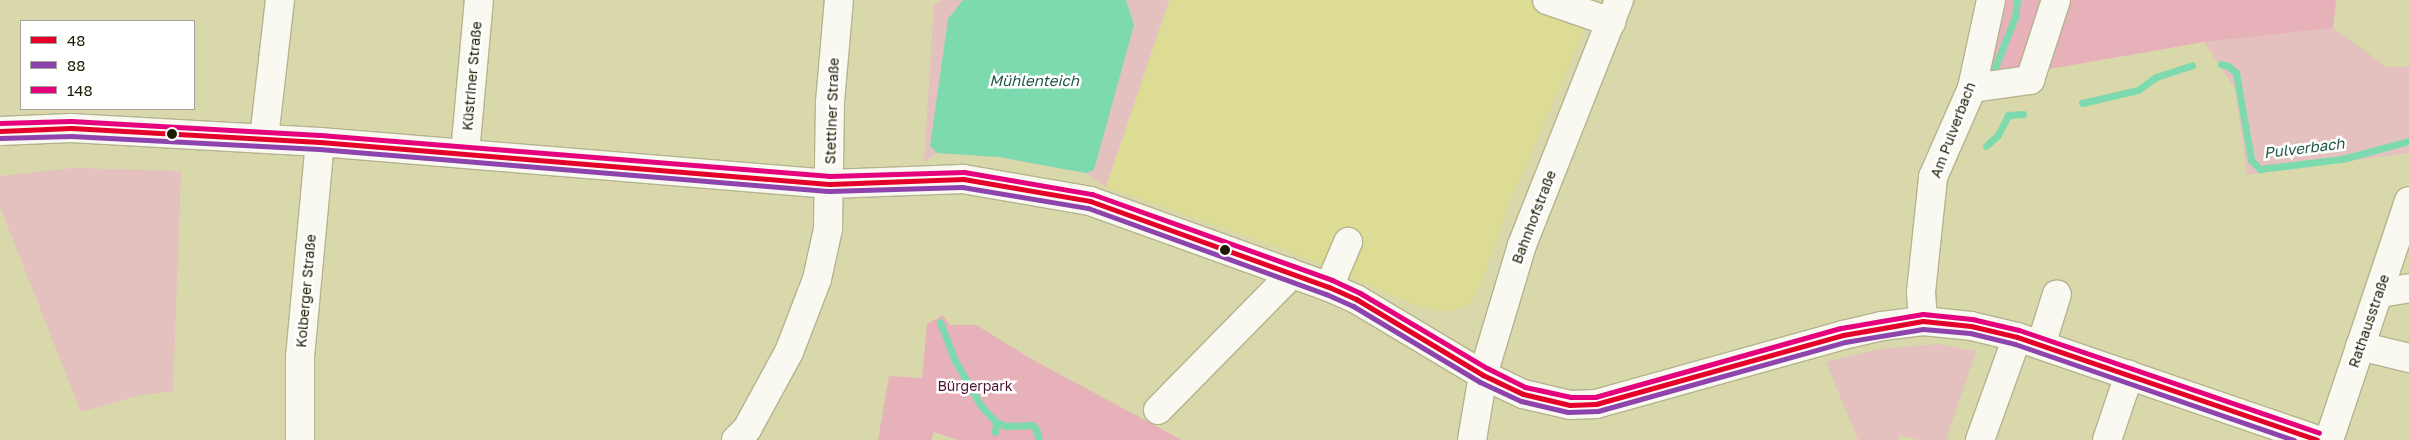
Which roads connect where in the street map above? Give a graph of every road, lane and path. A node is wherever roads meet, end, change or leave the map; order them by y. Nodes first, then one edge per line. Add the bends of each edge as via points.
1 (280, 0) edge
2 (479, 0) edge
3 (839, 0) edge
4 (1547, 0) edge
5 (1991, 0) edge
6 (2056, 0) edge
7 (1615, 11) edge
8 (1972, 88) junction
9 (0, 131) edge
10 (264, 138) junction
11 (320, 142) junction
12 (465, 153) junction
13 (830, 184) junction
14 (2409, 201) edge
15 (1348, 242) dead end
16 (1288, 272) junction
17 (1328, 286) junction
18 (2409, 288) edge
19 (2379, 293) junction
20 (2057, 294) dead end
21 (1923, 321) junction
22 (2029, 341) junction
23 (2360, 346) junction
24 (2409, 358) edge
25 (1484, 375) junction
26 (2129, 375) junction
27 (1158, 410) dead end
28 (300, 440) edge
29 (736, 440) edge
30 (1472, 440) edge
31 (1980, 440) edge
32 (2107, 440) edge
33 (2317, 440) edge
34 (2329, 440) edge

1 - 10 street
2 - 12 street, Küstriner Straße
3 - 13 street, Stettiner Straße via 830,102
4 - 7 street
5 - 8 street, Am Pulverbach
6 - 8 street via 2030,80
7 - 25 street, Bahnhofstraße via 1522,245
8 - 21 street, Am Pulverbach via 1933,177 1921,292
9 - 10 street via 71,128
10 - 11 street
11 - 12 street
11 - 28 street, Kolberger Straße via 300,357
12 - 13 street
13 - 16 street via 964,179 1019,187 1090,201
13 - 29 street, Stettiner Straße via 828,229 817,279 789,352 747,429
14 - 19 street, Rathausstraße
15 - 17 street
16 - 17 street
16 - 27 street via 1284,282
17 - 25 street via 1356,299
18 - 19 street
19 - 23 street, Rathausstraße
20 - 22 street
21 - 22 street via 1971,326
21 - 25 street via 1835,337 1596,404 1570,405 1530,396
22 - 26 street
22 - 31 street
23 - 24 street
23 - 34 street, Rathausstraße
25 - 30 street, Bahnhofstraße
26 - 32 street
26 - 33 street

